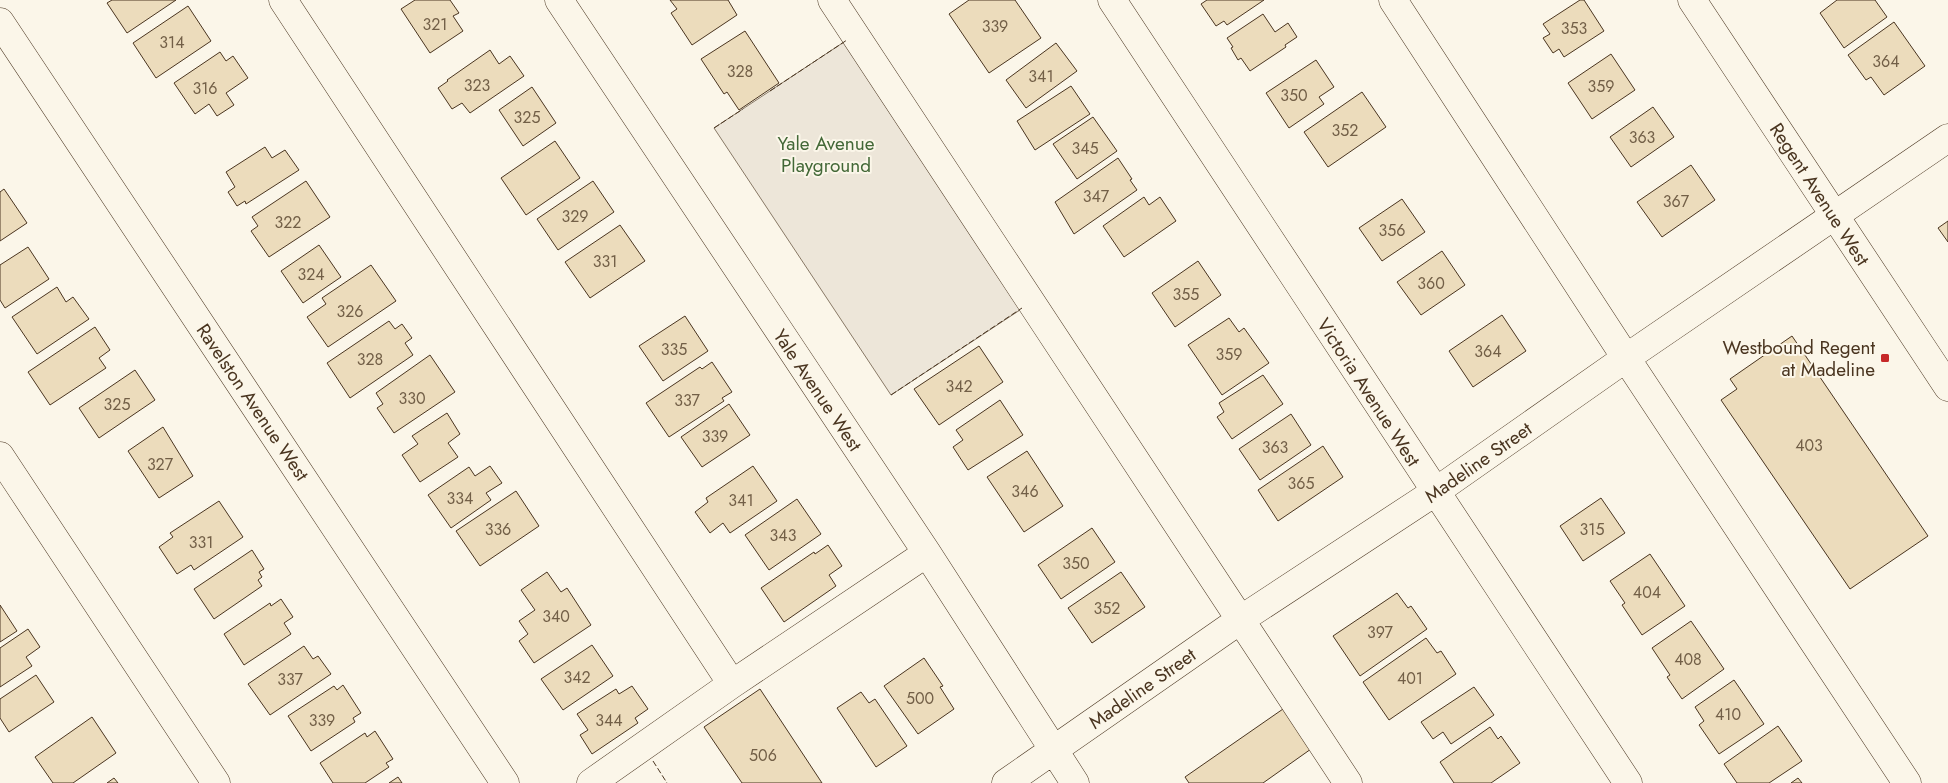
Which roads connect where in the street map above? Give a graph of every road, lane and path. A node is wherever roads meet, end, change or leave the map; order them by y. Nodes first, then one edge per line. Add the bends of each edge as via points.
1 (283, 0) edge
2 (559, 0) edge
3 (832, 0) edge
4 (1112, 0) edge
5 (1393, 0) edge
6 (1692, 0) edge
7 (0, 22) edge
8 (1948, 138) edge
9 (1834, 215) junction
10 (1626, 358) junction
11 (1948, 387) edge
12 (0, 456) edge
13 (1435, 492) junction
14 (927, 553) junction
15 (1240, 620) junction
16 (732, 684) junction
17 (1053, 750) junction
18 (216, 783) edge
19 (505, 783) edge
20 (591, 783) edge
21 (1006, 783) edge
22 (1075, 783) edge
23 (1348, 783) edge
24 (1628, 783) edge
25 (1907, 783) edge

1 - 16 street
2 - 14 street, Yale Avenue West
3 - 15 street
4 - 13 street, Victoria Avenue West
5 - 10 street
6 - 9 street, Regent Avenue West
7 - 19 street, Ravelston Avenue West
8 - 9 street, Madeline Street
9 - 10 street, Madeline Street
9 - 11 street, Regent Avenue West
10 - 13 street, Madeline Street
10 - 25 street
12 - 18 street
13 - 15 street, Madeline Street
13 - 24 street, Victoria Avenue West
14 - 16 street
14 - 17 street, Yale Avenue West
15 - 17 street, Madeline Street
15 - 23 street
16 - 20 street
17 - 21 street, Madeline Street
17 - 22 street, Yale Avenue West

